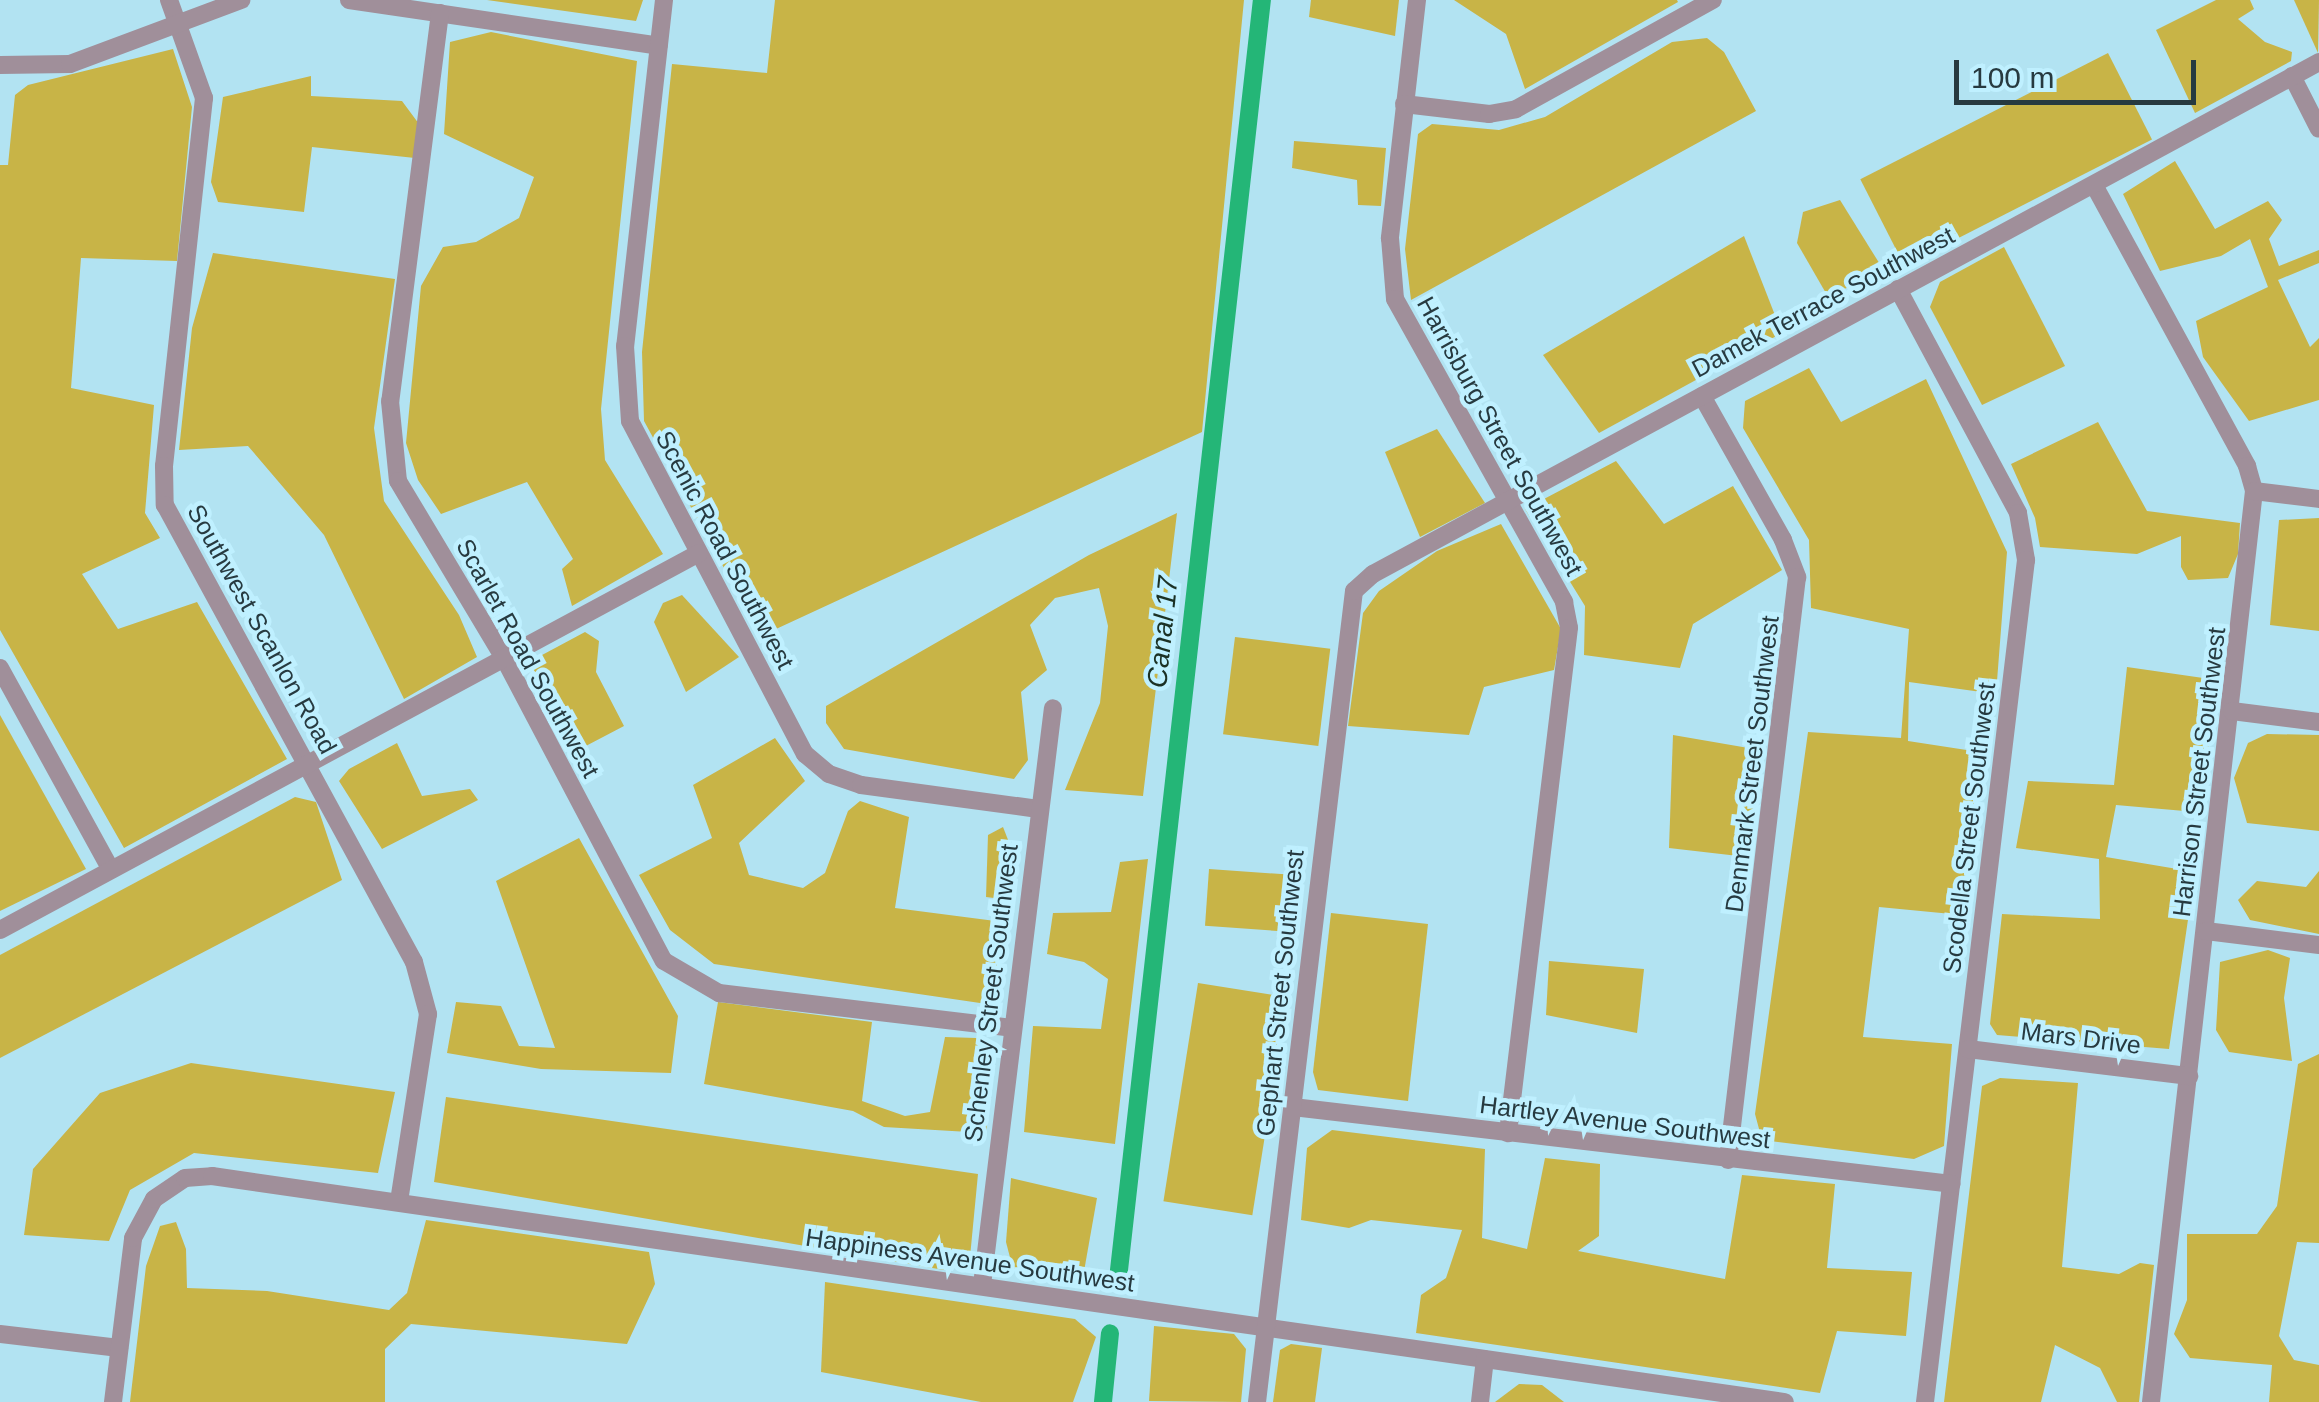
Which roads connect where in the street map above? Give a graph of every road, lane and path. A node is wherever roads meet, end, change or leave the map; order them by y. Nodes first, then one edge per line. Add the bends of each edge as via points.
1 (169, 0) edge
2 (241, 0) edge
3 (348, 0) edge
4 (664, 0) edge
5 (1418, 0) edge
6 (1709, 1) edge
7 (440, 13) junction
8 (176, 23) junction
9 (659, 46) junction
10 (2319, 62) edge
11 (0, 65) edge
12 (2292, 76) junction
13 (1404, 104) junction
14 (2319, 129) edge
15 (2094, 185) junction
16 (1898, 289) junction
17 (1702, 396) junction
18 (2254, 491) junction
19 (2319, 499) edge
20 (1506, 503) junction
21 (698, 553) junction
22 (1354, 591) joint
23 (505, 660) junction
24 (2, 675) edge
25 (1053, 708) dead end
26 (2232, 711) junction
27 (2319, 722) edge
28 (309, 765) junction
29 (1038, 809) junction
30 (111, 870) junction
31 (0, 930) edge
32 (2206, 931) junction
33 (2319, 945) edge
34 (1012, 1028) junction
35 (1968, 1049) junction
36 (2189, 1076) junction
37 (1292, 1107) junction
38 (1508, 1133) junction
39 (1728, 1160) junction
40 (1952, 1184) junction
41 (399, 1202) junction
42 (982, 1285) junction
43 (1265, 1330) junction
44 (0, 1334) edge
45 (119, 1348) junction
46 (1485, 1359) junction
47 (1703, 1396) edge
48 (113, 1402) edge
49 (1257, 1402) edge
50 (1480, 1402) edge
51 (1785, 1402) edge
52 (1926, 1402) edge
53 (2151, 1402) edge

1 - 8 street, Southwest Scanlon Road
2 - 8 street
3 - 7 street
4 - 9 street, Scenic Road Southwest
5 - 13 street, Harrisburg Street Southwest
6 - 13 street via 1516,109 1489,114
7 - 9 street
7 - 23 street, Scarlet Road Southwest via 389,442 398,481
8 - 11 street via 70,64
8 - 28 street, Southwest Scanlon Road via 204,98 165,505
9 - 21 street, Scenic Road Southwest via 626,346 630,421
10 - 12 street, Damek Terrace Southwest
12 - 14 street
12 - 15 street, Damek Terrace Southwest
13 - 20 street, Harrisburg Street Southwest via 1390,238 1395,298
15 - 16 street, Damek Terrace Southwest
15 - 18 street, Harrison Street Southwest via 2247,466
16 - 17 street, Damek Terrace Southwest
16 - 35 street, Scodella Street Southwest via 2018,514 2026,560
17 - 20 street, Damek Terrace Southwest
17 - 39 street, Denmark Street Southwest via 1783,540 1797,578
18 - 19 street
18 - 26 street, Harrison Street Southwest
20 - 22 street, Damek Terrace Southwest via 1373,574
20 - 38 street, Harrisburg Street Southwest via 1564,602 1569,650
21 - 23 street
21 - 29 street, Scenic Road Southwest via 805,754 829,774
22 - 37 street, Gephart Street Southwest
23 - 28 street
23 - 34 street, Scarlet Road Southwest via 664,961 678,972 719,993
24 - 30 street
25 - 29 street, Schenley Street Southwest
26 - 27 street
26 - 32 street, Harrison Street Southwest
28 - 30 street
28 - 41 street, Southwest Scanlon Road via 414,962 428,1014
29 - 34 street, Schenley Street Southwest
30 - 31 street
32 - 33 street
32 - 36 street, Harrison Street Southwest
34 - 42 street, Schenley Street Southwest
35 - 36 street, Mars Drive
35 - 40 street, Scodella Street Southwest
36 - 53 street, Harrison Street Southwest
37 - 38 street, Hartley Avenue Southwest
37 - 43 street, Gephart Street Southwest
38 - 39 street, Hartley Avenue Southwest
39 - 40 street, Hartley Avenue Southwest
40 - 52 street, Scodella Street Southwest
41 - 42 street, Happiness Avenue Southwest
41 - 45 street, Happiness Avenue Southwest via 212,1176 184,1178 154,1198 132,1238
42 - 43 street, Happiness Avenue Southwest
43 - 46 street, Happiness Avenue Southwest
43 - 49 street, Gephart Street Southwest
44 - 45 street
45 - 48 street
46 - 47 street, Happiness Avenue Southwest
46 - 50 street
47 - 51 street, Happiness Avenue Southwest

